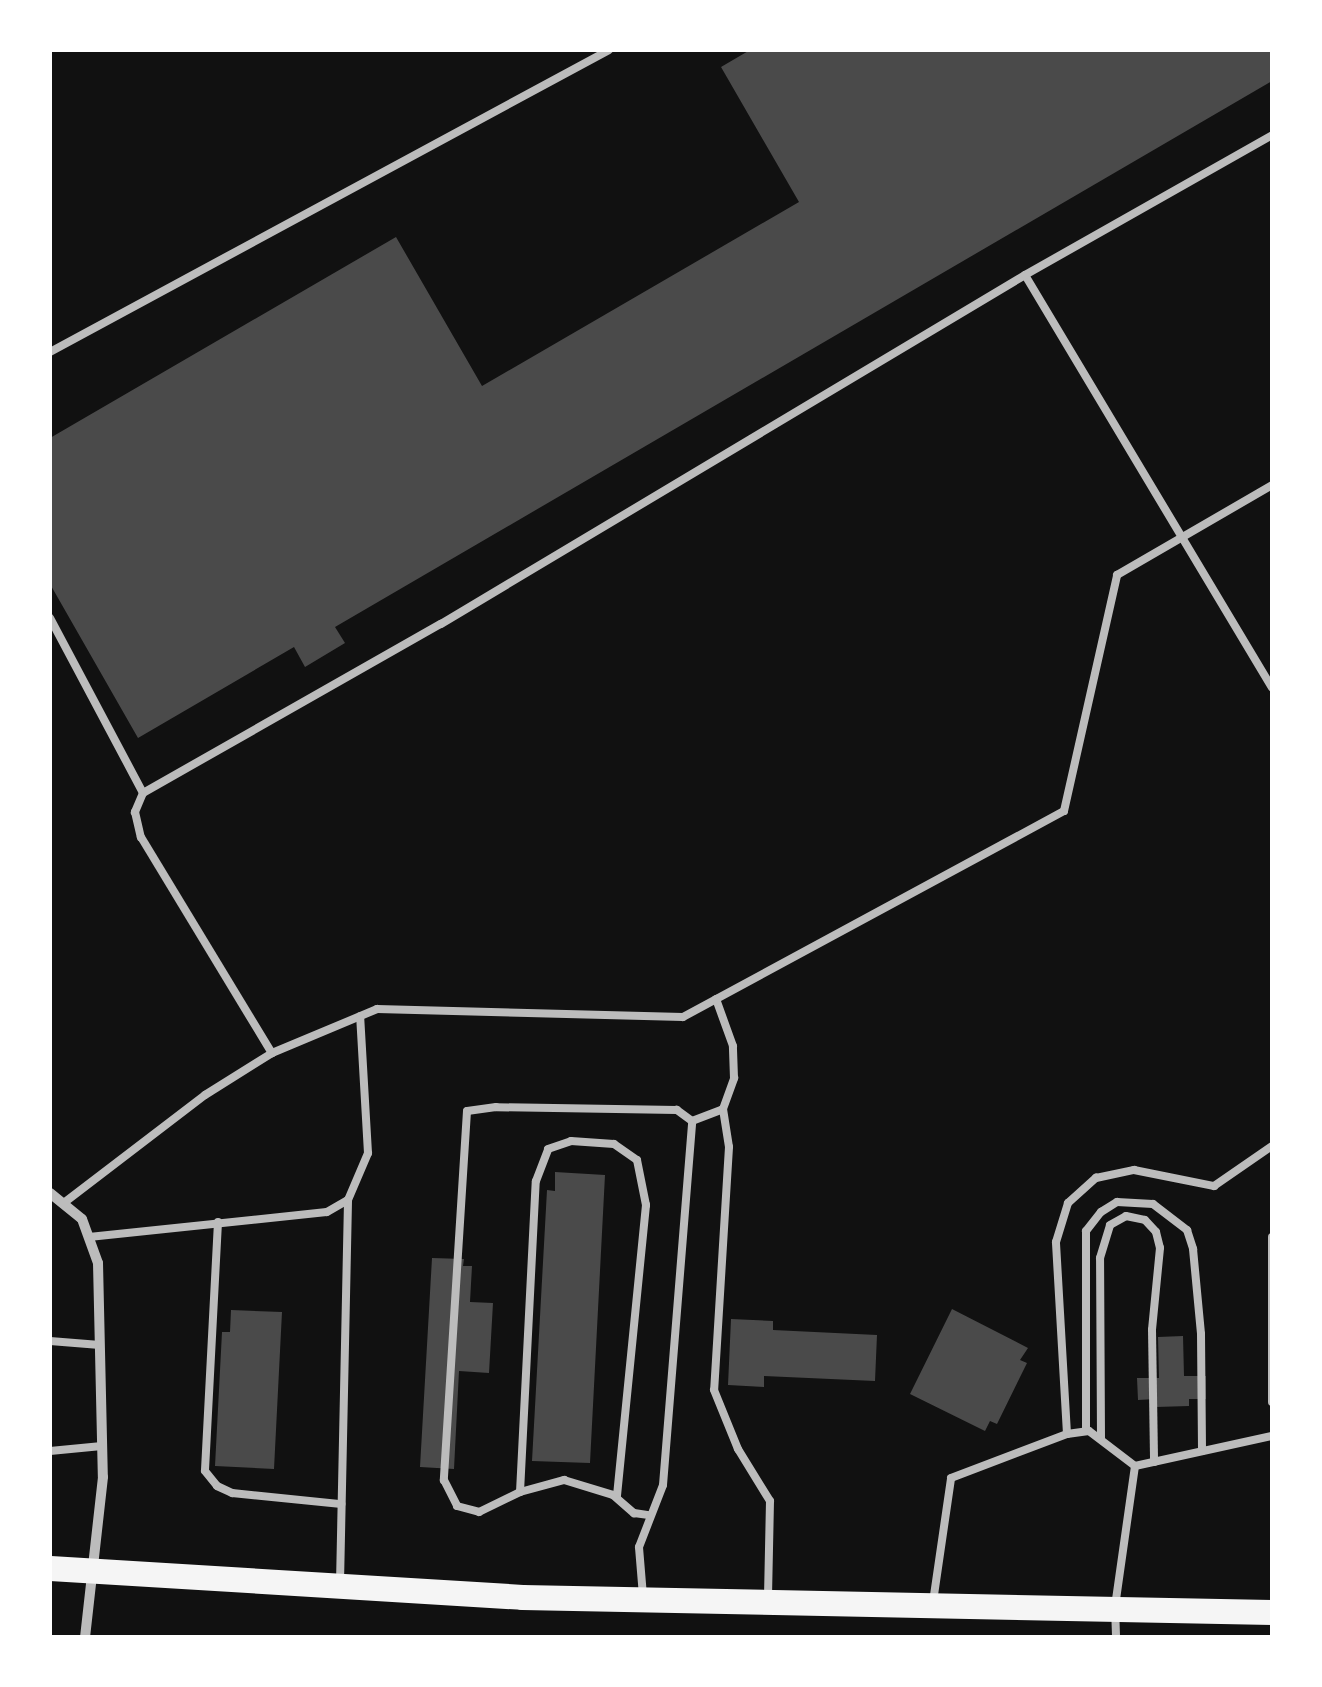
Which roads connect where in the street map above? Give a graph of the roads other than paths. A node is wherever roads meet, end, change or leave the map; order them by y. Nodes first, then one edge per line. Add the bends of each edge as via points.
1 (609, 50) edge
2 (1272, 135) edge
3 (1024, 275) junction
4 (50, 352) edge
5 (1272, 485) edge
6 (1181, 538) junction
7 (50, 618) edge
8 (1272, 688) edge
9 (143, 793) junction
10 (716, 999) junction
11 (360, 1016) junction
12 (272, 1053) junction
13 (723, 1110) junction
14 (692, 1121) junction
15 (1272, 1146) edge
16 (50, 1193) edge
17 (348, 1200) junction
18 (65, 1202) junction
19 (218, 1222) junction
20 (89, 1237) junction
21 (1272, 1237) edge
22 (50, 1341) edge
23 (100, 1345) junction
24 (1272, 1402) edge
25 (1086, 1431) junction
26 (1067, 1434) junction
27 (1272, 1436) edge
28 (1101, 1438) junction
29 (102, 1446) junction
30 (50, 1451) edge
31 (1202, 1451) junction
32 (1154, 1462) junction
33 (1135, 1466) junction
34 (520, 1492) junction
35 (616, 1497) junction
36 (342, 1504) junction
37 (650, 1515) junction
38 (50, 1568) edge
39 (93, 1568) junction
40 (340, 1582) junction
41 (644, 1601) junction
42 (767, 1602) junction
43 (934, 1602) junction
44 (1115, 1607) junction
45 (1272, 1612) edge
46 (85, 1637) edge
47 (1116, 1637) edge

1 - 4 lane
2 - 3 lane
3 - 6 lane
3 - 9 lane via 491,595
5 - 6 lane
6 - 8 lane
6 - 10 lane via 1117,575 1064,811
7 - 9 lane
9 - 12 lane via 136,812 141,837
10 - 11 lane via 684,1017 377,1009
10 - 13 lane via 733,1046 734,1078
11 - 12 lane
11 - 17 lane via 368,1153
12 - 18 lane via 205,1095
13 - 14 lane
13 - 42 lane via 728,1147 714,1390 738,1449 770,1501
14 - 34 lane via 677,1110 467,1111 444,1480 457,1506 479,1512
14 - 37 lane via 663,1485
15 - 26 lane via 1214,1186 1134,1170 1096,1178 1068,1204 1056,1242
16 - 18 street
17 - 19 lane via 327,1212
17 - 36 lane
18 - 20 street
19 - 20 lane
19 - 36 lane via 206,1471 232,1493
20 - 23 street via 98,1263
21 - 24 lane
22 - 23 lane
23 - 29 street
25 - 26 lane
25 - 28 lane
25 - 31 lane via 1086,1231 1117,1202 1153,1204 1187,1230 1193,1249
26 - 43 lane via 951,1478
27 - 31 lane
28 - 32 lane via 1100,1258 1110,1224 1126,1216 1145,1220 1160,1248 1152,1330
28 - 33 lane
29 - 30 lane
29 - 39 street
31 - 32 lane
32 - 33 lane
33 - 44 lane
34 - 35 lane via 564,1480
34 - 35 lane via 536,1181 548,1148 614,1144 637,1160 646,1205
35 - 37 lane via 634,1513
36 - 40 lane
37 - 41 lane via 639,1547
38 - 39 highway
39 - 40 highway
39 - 46 street
40 - 41 highway via 426,1593
41 - 42 highway
42 - 43 highway
43 - 44 highway
44 - 45 highway
44 - 47 lane

